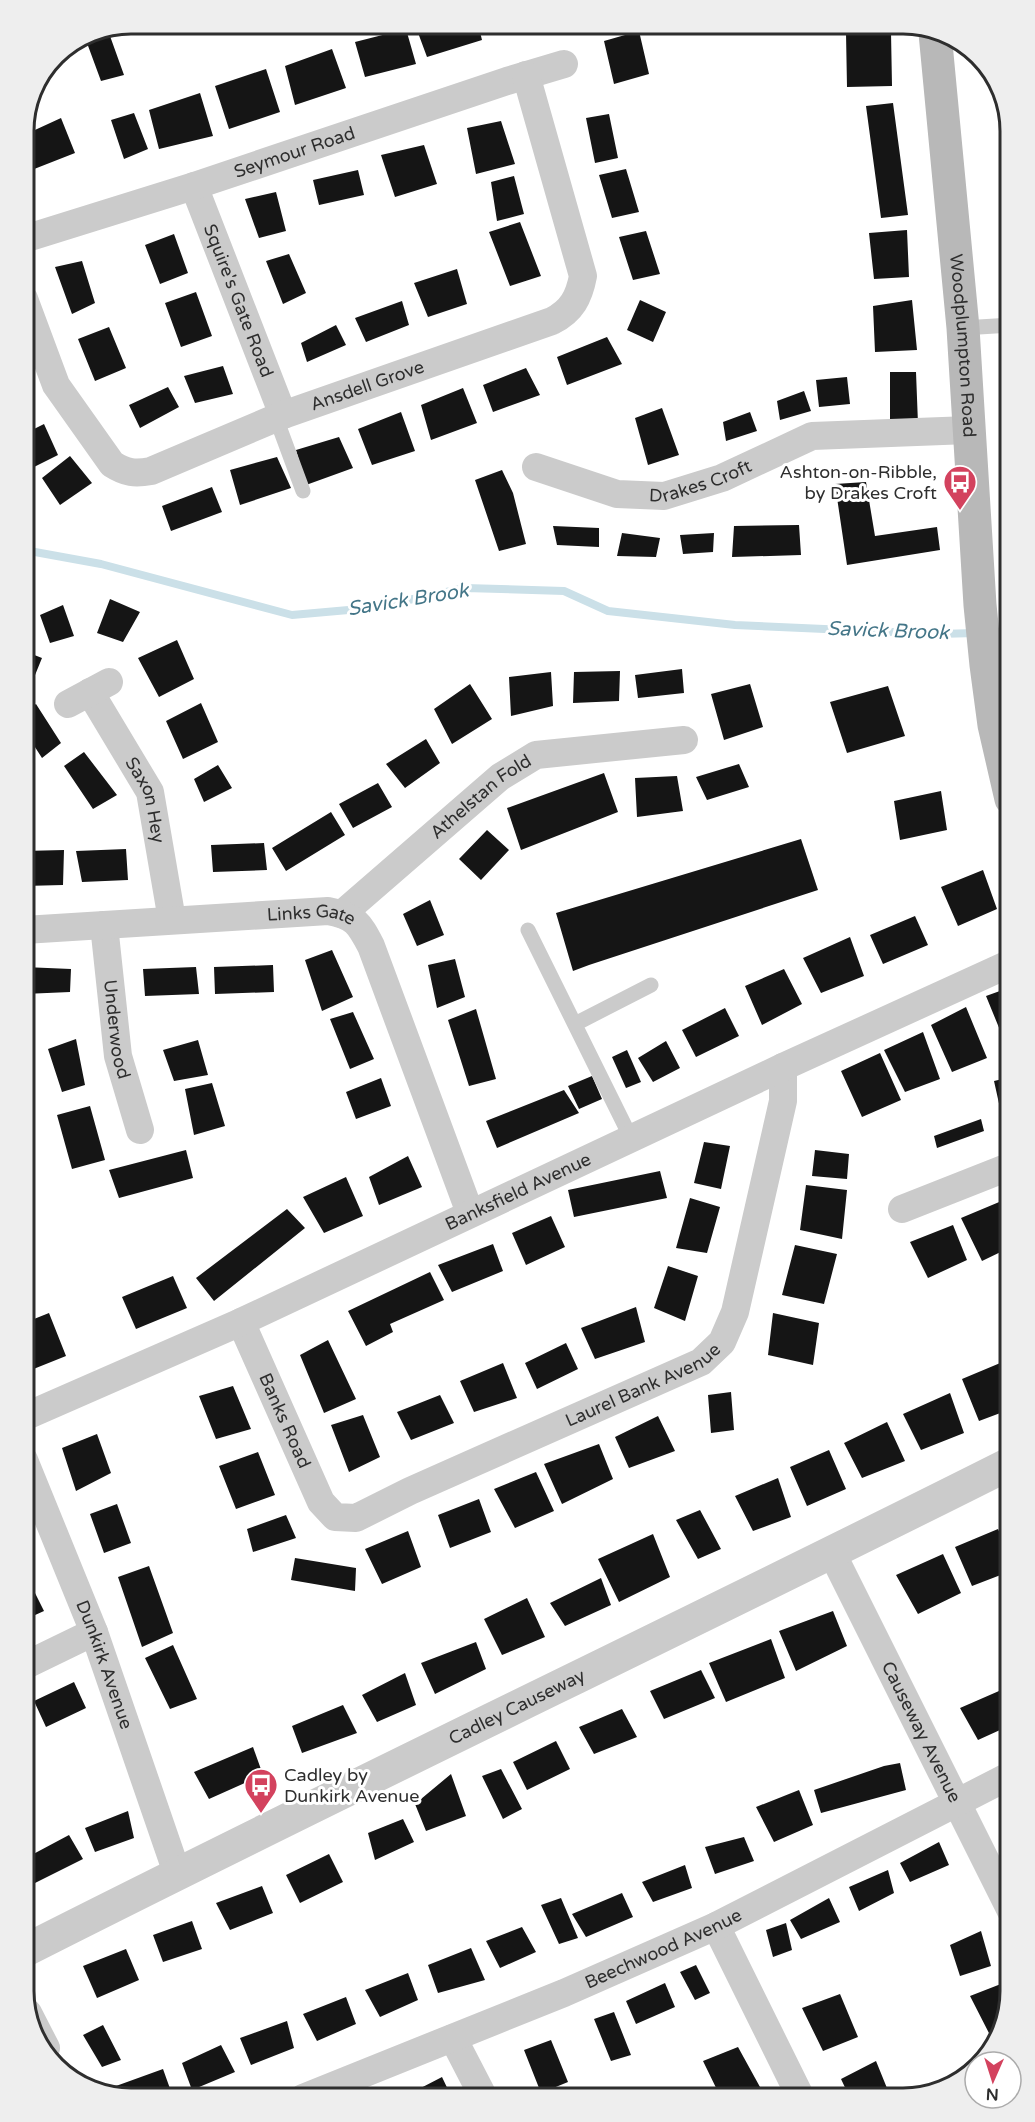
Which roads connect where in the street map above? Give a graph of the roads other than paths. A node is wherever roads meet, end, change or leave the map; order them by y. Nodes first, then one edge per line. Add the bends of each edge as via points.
1 (936, 40) edge
2 (564, 64) dead end
3 (526, 75) junction
4 (194, 186) junction
5 (35, 236) edge
6 (1000, 326) edge
7 (963, 328) junction
8 (35, 329) edge
9 (280, 417) junction
10 (969, 430) junction
11 (536, 467) dead end
12 (303, 491) dead end
13 (89, 693) dead end
14 (684, 740) dead end
15 (1000, 751) edge
16 (342, 914) junction
17 (172, 920) junction
18 (104, 926) junction
19 (35, 929) edge
20 (528, 930) dead end
21 (1000, 968) edge
22 (651, 985) dead end
23 (575, 1024) junction
24 (783, 1067) junction
25 (140, 1130) dead end
26 (631, 1138) junction
27 (1000, 1170) edge
28 (902, 1209) dead end
29 (470, 1214) junction
30 (241, 1322) junction
31 (34, 1412) edge
32 (1000, 1469) edge
33 (34, 1485) edge
34 (335, 1517) joint
35 (832, 1553) junction
36 (94, 1632) junction
37 (34, 1661) edge
38 (1000, 1781) edge
39 (957, 1803) junction
40 (177, 1873) junction
41 (1000, 1889) edge
42 (716, 1926) junction
43 (34, 1946) edge
44 (453, 2038) junction
45 (330, 2087) edge
46 (479, 2087) edge
47 (796, 2088) edge

1 - 7 main road, Woodplumpton Road
2 - 3 street, Seymour Road
3 - 4 street, Seymour Road
3 - 9 street, Ansdell Grove via 582,276 579,293 570,308 552,321
4 - 5 street, Seymour Road
4 - 9 street, Squire's Gate Road
6 - 7 lane
7 - 10 main road, Woodplumpton Road
8 - 9 street, Ansdell Grove via 56,386 112,464 123,471 151,471
9 - 12 lane
10 - 11 street, Drakes Croft via 812,436 723,478 664,496 617,494
10 - 15 main road, Woodplumpton Road via 980,605
13 - 17 street, Saxon Hey via 150,792
14 - 16 street, Athelstan Fold via 536,755 500,777
16 - 17 street, Links Gate via 328,911
16 - 29 street, Links Gate via 360,924 371,946
17 - 18 street, Links Gate
18 - 19 street, Links Gate
18 - 25 street, Underwood via 118,1056
20 - 23 lane
21 - 24 street, Banksfield Avenue
22 - 23 lane
23 - 26 lane
24 - 26 street, Banksfield Avenue
24 - 34 street, Laurel Bank Avenue via 783,1101 735,1312 722,1342 701,1362 356,1518
26 - 29 street, Banksfield Avenue
27 - 28 street
29 - 30 street, Banksfield Avenue
30 - 31 street, Banksfield Avenue
30 - 34 street, Banks Road via 321,1502
32 - 35 street, Cadley Causeway
33 - 36 street, Dunkirk Avenue
35 - 39 street, Causeway Avenue
35 - 40 street, Cadley Causeway
36 - 37 street
36 - 40 street, Dunkirk Avenue
38 - 39 street, Beechwood Avenue
39 - 41 street, Causeway Avenue
39 - 42 street, Beechwood Avenue
40 - 43 street, Cadley Causeway
42 - 44 street, Beechwood Avenue
42 - 47 street
44 - 45 street, Beechwood Avenue
44 - 46 street

